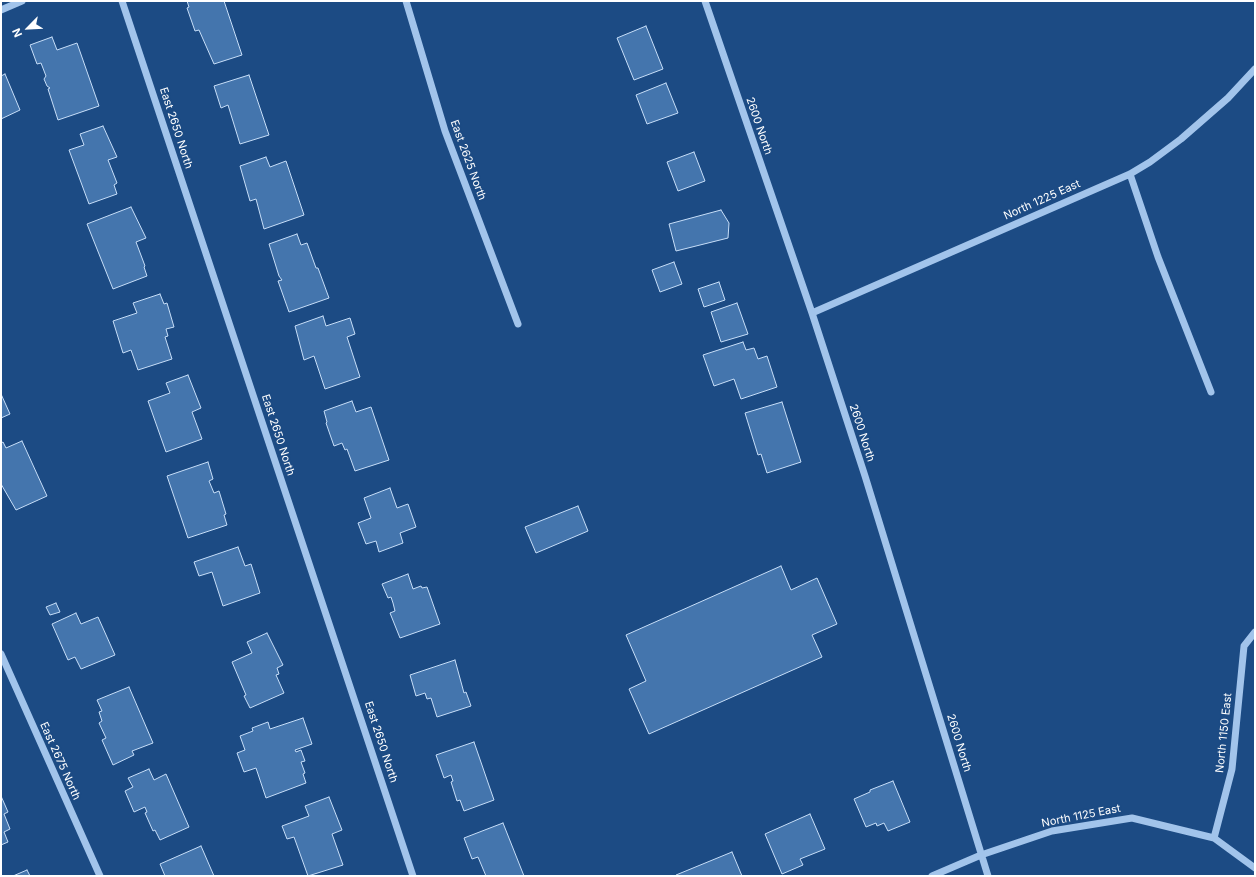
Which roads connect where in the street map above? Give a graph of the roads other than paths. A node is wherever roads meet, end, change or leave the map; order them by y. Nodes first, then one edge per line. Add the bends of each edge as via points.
1 (22, 1) edge
2 (122, 1) edge
3 (406, 1) edge
4 (705, 1) edge
5 (1, 10) edge
6 (1255, 69) edge
7 (1130, 174) junction
8 (812, 313) junction
9 (518, 324) dead end
10 (1212, 392) dead end
11 (1255, 632) edge
12 (1, 654) edge
13 (1214, 838) junction
14 (981, 855) junction
15 (1255, 868) edge
16 (100, 876) edge
17 (414, 876) edge
18 (932, 876) edge
19 (988, 876) edge

1 - 5 street
2 - 17 street, East 2650 North
3 - 9 street, East 2625 North via 445,131
4 - 8 street, 2600 North
6 - 7 street, North 1225 East via 1228,98 1181,139
7 - 8 street, North 1225 East
7 - 10 street via 1158,257
8 - 14 street, 2600 North
11 - 13 street, North 1150 East via 1244,646 1232,769
12 - 16 street, East 2675 North
13 - 14 street, North 1125 East via 1132,818 1052,831
13 - 15 street, North 1125 East
14 - 18 street, North 1125 East
14 - 19 street, 2600 North

